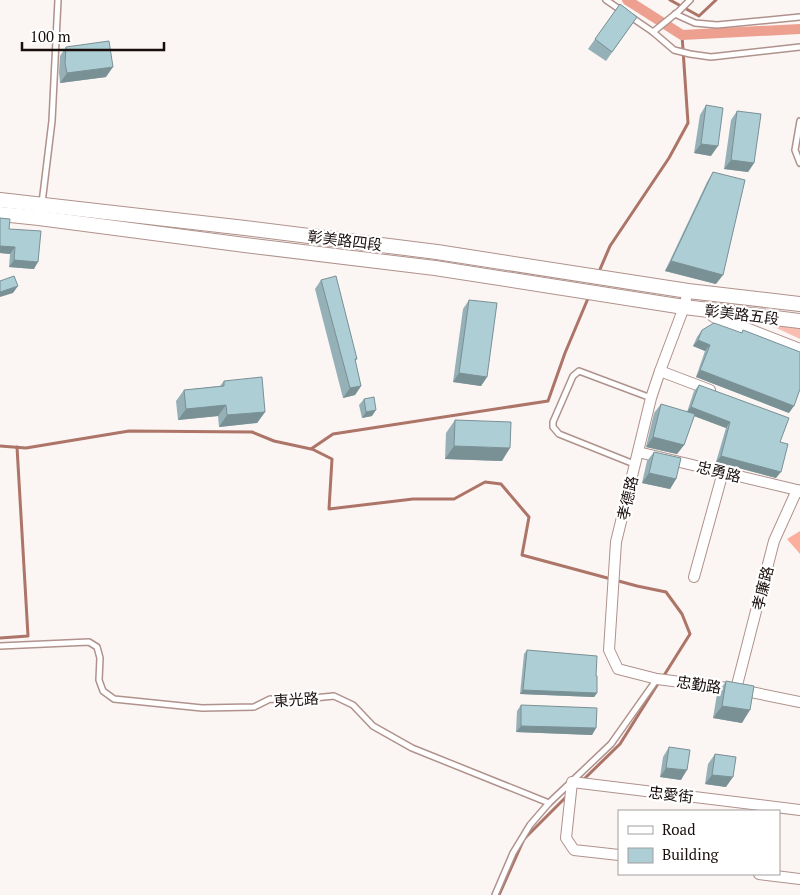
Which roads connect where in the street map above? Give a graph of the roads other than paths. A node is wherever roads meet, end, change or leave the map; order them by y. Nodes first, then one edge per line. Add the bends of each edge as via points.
1 (58, 0) edge
2 (606, 0) edge
3 (688, 2) edge
4 (675, 14) junction
5 (800, 17) edge
6 (655, 31) junction
7 (800, 46) edge
8 (800, 121) edge
9 (800, 163) edge
10 (0, 200) edge
11 (41, 211) junction
12 (0, 214) edge
13 (245, 228) junction
14 (245, 245) junction
15 (437, 252) junction
16 (436, 268) junction
17 (688, 291) junction
18 (800, 304) edge
19 (684, 307) junction
20 (707, 311) junction
21 (800, 321) edge
22 (800, 351) edge
23 (660, 371) junction
24 (723, 394) edge
25 (651, 398) junction
26 (638, 452) junction
27 (635, 464) junction
28 (723, 472) junction
29 (798, 491) edge
30 (694, 577) dead end
31 (0, 646) edge
32 (657, 679) junction
33 (736, 690) junction
34 (800, 702) edge
35 (572, 782) junction
36 (549, 803) junction
37 (800, 810) edge
38 (618, 856) edge
39 (767, 875) edge
40 (800, 879) edge
41 (495, 895) edge

1 - 11 lane via 52,121
2 - 6 lane
3 - 4 lane
4 - 5 lane via 695,23 717,26
4 - 6 lane
6 - 7 lane via 674,50 711,57
8 - 9 lane via 795,150
10 - 11 main road, 彰美路四段
11 - 12 main road, 彰美路四段
11 - 13 main road, 彰美路四段
11 - 14 main road, 彰美路四段
13 - 14 main road
13 - 15 main road, 彰美路四段
14 - 16 main road, 彰美路四段
15 - 16 main road
15 - 17 main road, 彰美路四段
16 - 19 main road, 彰美路四段
17 - 18 main road, 彰美路五段
17 - 19 street, 孝德路
19 - 20 main road, 彰美路五段
19 - 23 street, 孝德路
20 - 21 main road, 彰美路五段
20 - 22 main road via 732,325
23 - 24 street
23 - 25 street, 孝德路
25 - 26 street, 孝德路
25 - 27 lane via 579,371 573,376 554,422 554,430 559,434
26 - 27 street, 孝德路
26 - 28 street, 忠勇路
27 - 32 street, 孝德路 via 616,542 608,650 618,669
28 - 29 street, 忠勇路
28 - 30 street
29 - 33 street, 孝廉路 via 774,541
31 - 36 lane, 東光路 via 89,642 97,647 100,658 102,691 114,698 202,708 254,707 270,699 334,696 353,705 373,726 412,748
32 - 33 street, 忠勤路
32 - 35 lane via 611,744
33 - 34 street, 忠勤路
35 - 36 lane
35 - 37 street, 忠愛街
35 - 38 street via 566,838 574,850
36 - 41 lane via 513,852
39 - 40 street

